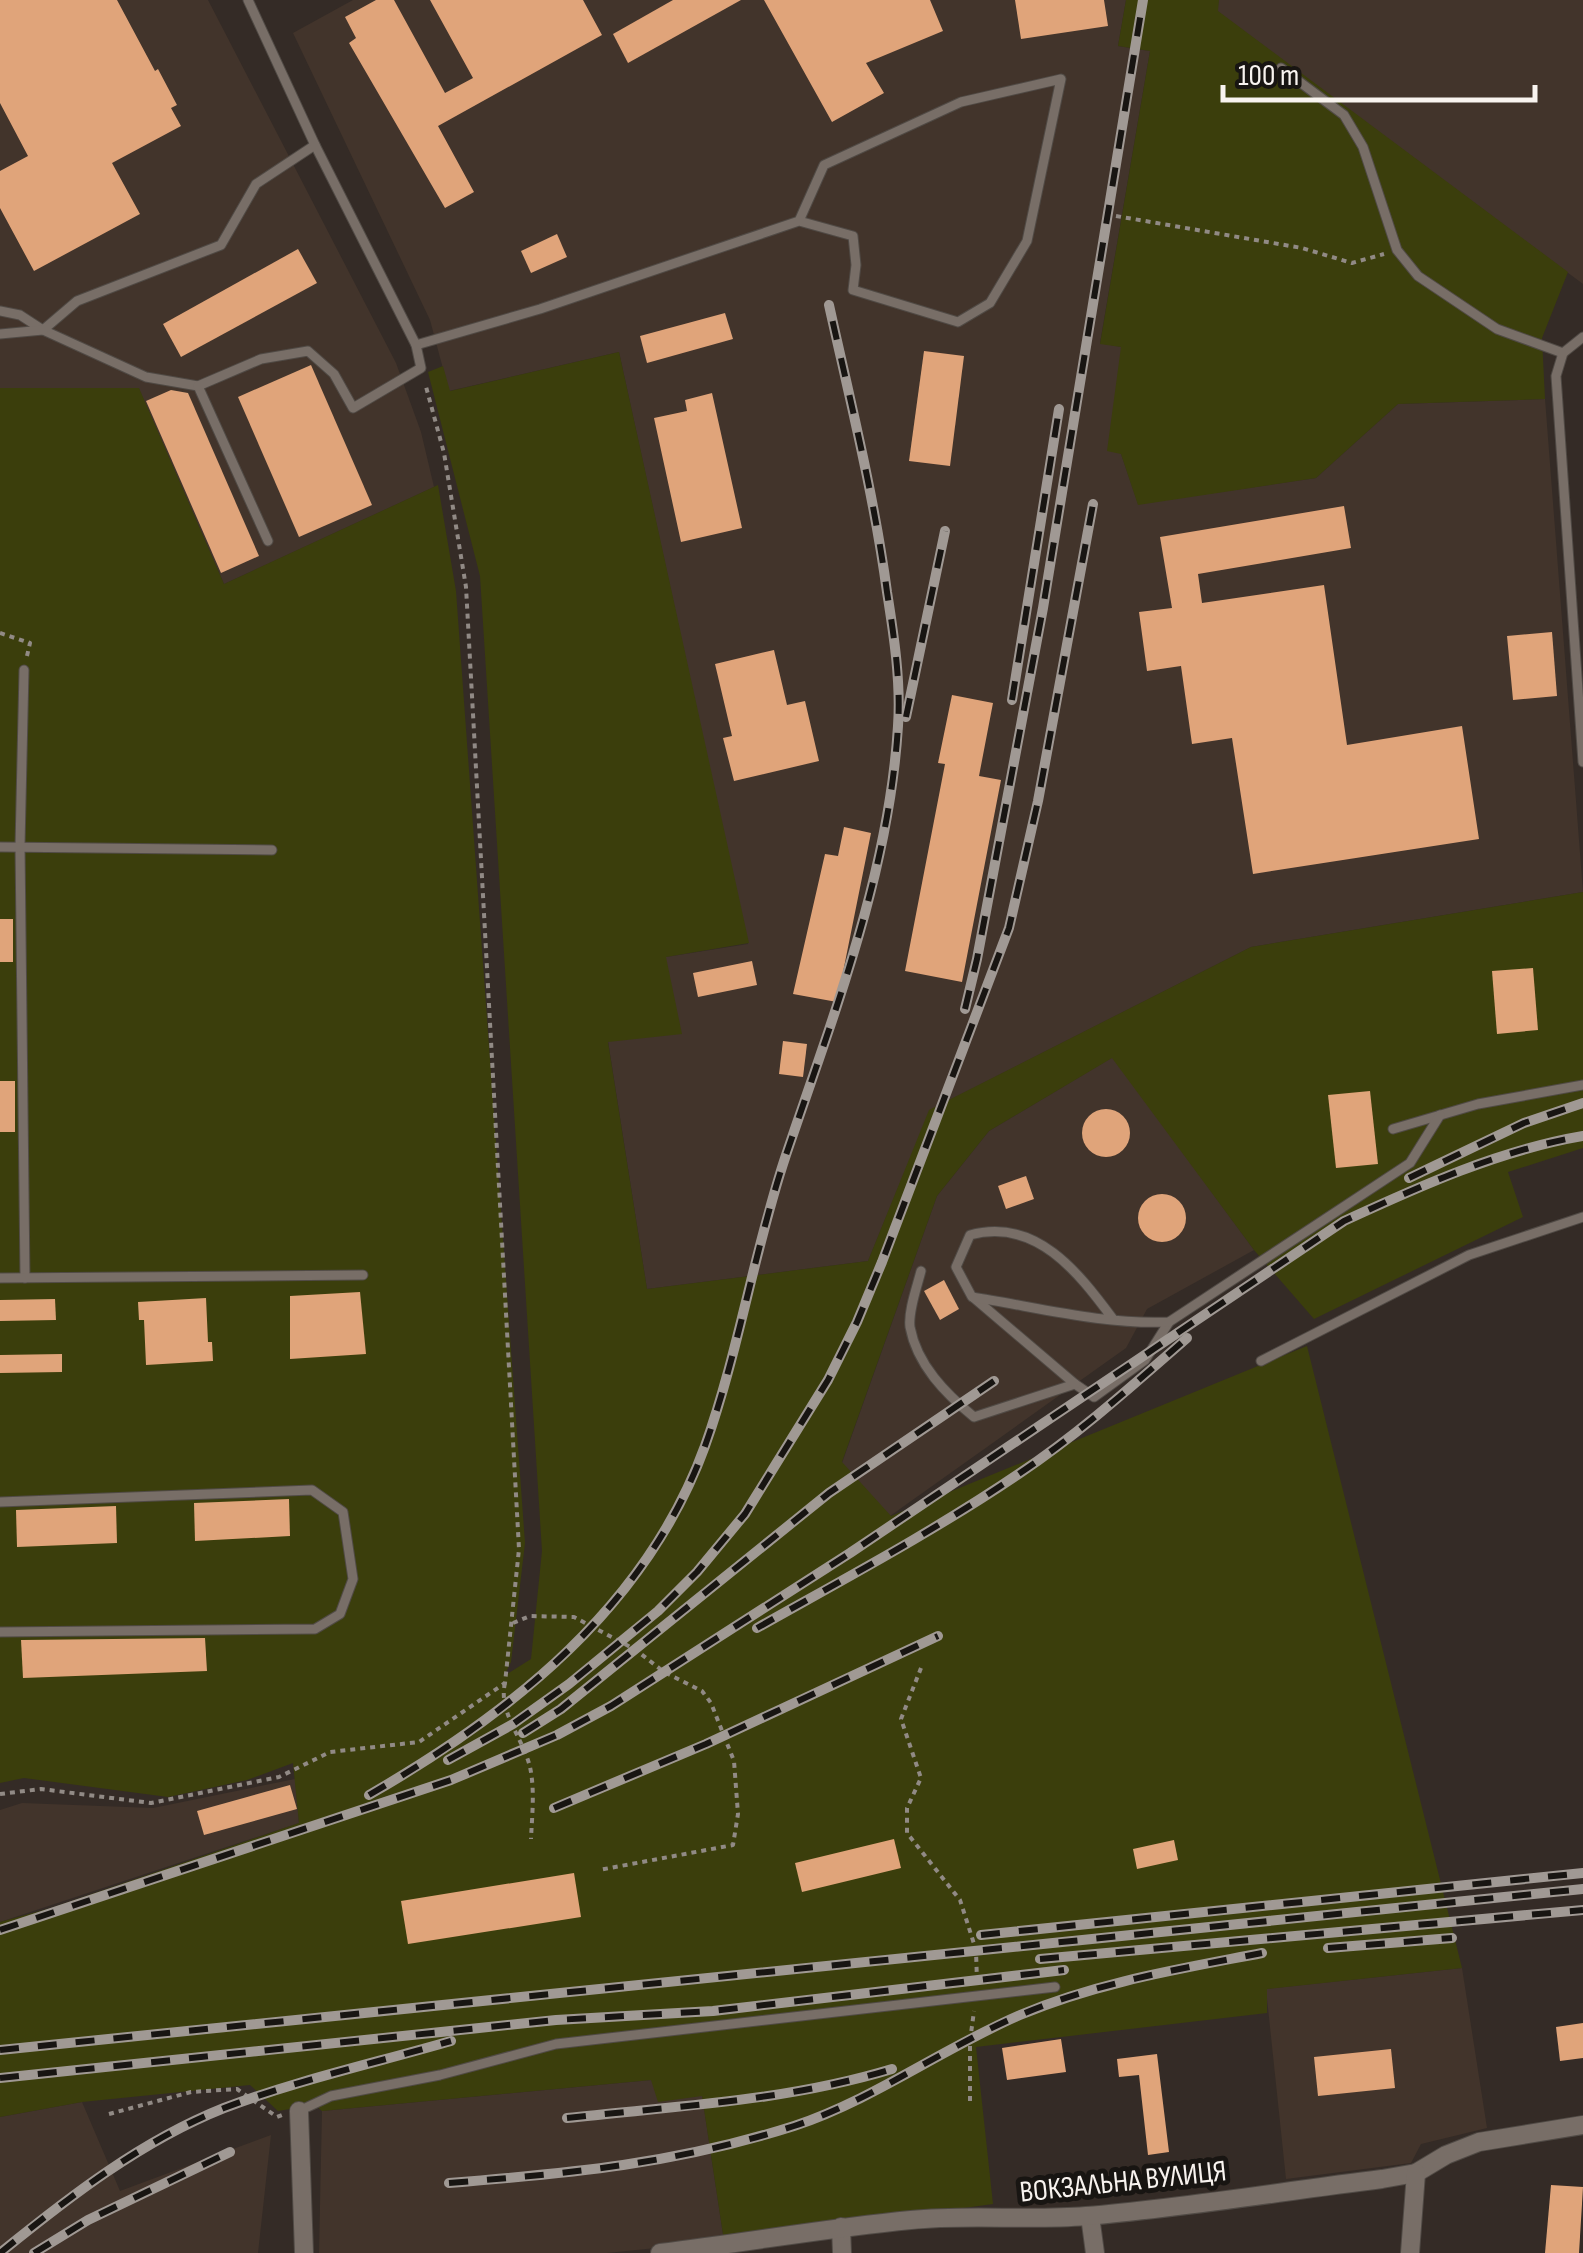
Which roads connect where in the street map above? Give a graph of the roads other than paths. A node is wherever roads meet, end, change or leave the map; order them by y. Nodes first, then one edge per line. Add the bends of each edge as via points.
1 (248, 0) edge
2 (1281, 68) dead end
3 (315, 144) junction
4 (799, 221) junction
5 (0, 311) edge
6 (43, 330) junction
7 (0, 334) edge
8 (1583, 337) edge
9 (416, 345) junction
10 (1563, 353) junction
11 (198, 386) junction
12 (268, 540) dead end
13 (24, 670) road end
14 (1583, 762) edge
15 (20, 846) junction
16 (0, 848) edge
17 (272, 850) dead end
18 (1583, 1085) edge
19 (1440, 1115) junction
20 (1393, 1128) dead end
21 (1583, 1217) edge
22 (921, 1271) dead end
23 (364, 1275) dead end
24 (0, 1278) edge
25 (25, 1278) junction
26 (972, 1296) junction
27 (1113, 1319) junction
28 (1169, 1322) junction
29 (1261, 1362) dead end
30 (1075, 1384) junction
31 (0, 1502) edge
32 (0, 1632) edge
33 (1055, 1987) dead end
34 (299, 2111) joint
35 (1583, 2125) edge
36 (1416, 2173) junction
37 (1090, 2216) junction
38 (841, 2228) junction
39 (304, 2253) edge
40 (660, 2253) edge
41 (842, 2253) edge
42 (1094, 2253) edge
43 (1410, 2253) edge

1 - 3 lane
2 - 10 lane via 1344,115 1363,147 1397,250 1418,276 1497,330
3 - 6 lane via 256,184 221,246 77,301
3 - 9 lane
4 - 4 lane via 852,236 853,290 958,322 990,303 1027,241 1061,79 961,102 824,166
4 - 9 lane
5 - 6 lane
6 - 7 lane
6 - 11 lane via 146,376
8 - 10 lane
9 - 11 lane via 421,368 354,408 334,374 308,352 261,359
10 - 14 lane via 1556,376
11 - 12 lane
13 - 15 lane
15 - 16 lane
15 - 17 lane
15 - 25 lane
18 - 19 lane
19 - 20 lane
19 - 28 lane via 1410,1164
21 - 29 lane via 1469,1254
22 - 30 lane via 910,1324 925,1365 974,1418
23 - 25 lane
24 - 25 lane
26 - 27 lane
26 - 27 lane via 956,1267 970,1235 990,1230 1042,1242
26 - 30 lane
27 - 28 lane
28 - 30 lane via 1145,1360 1094,1397
31 - 32 lane via 312,1490 343,1512 353,1579 340,1614 315,1629
33 - 34 lane via 556,2044 332,2096
34 - 39 street
35 - 36 street, ВОКЗАЛЬНА ВУЛИЦЯ via 1479,2142
36 - 37 street, ВОКЗАЛЬНА ВУЛИЦЯ
36 - 43 street
37 - 38 street, ВОКЗАЛЬНА ВУЛИЦЯ via 917,2219
37 - 42 street
38 - 40 street, ВОКЗАЛЬНА ВУЛИЦЯ
38 - 41 street

